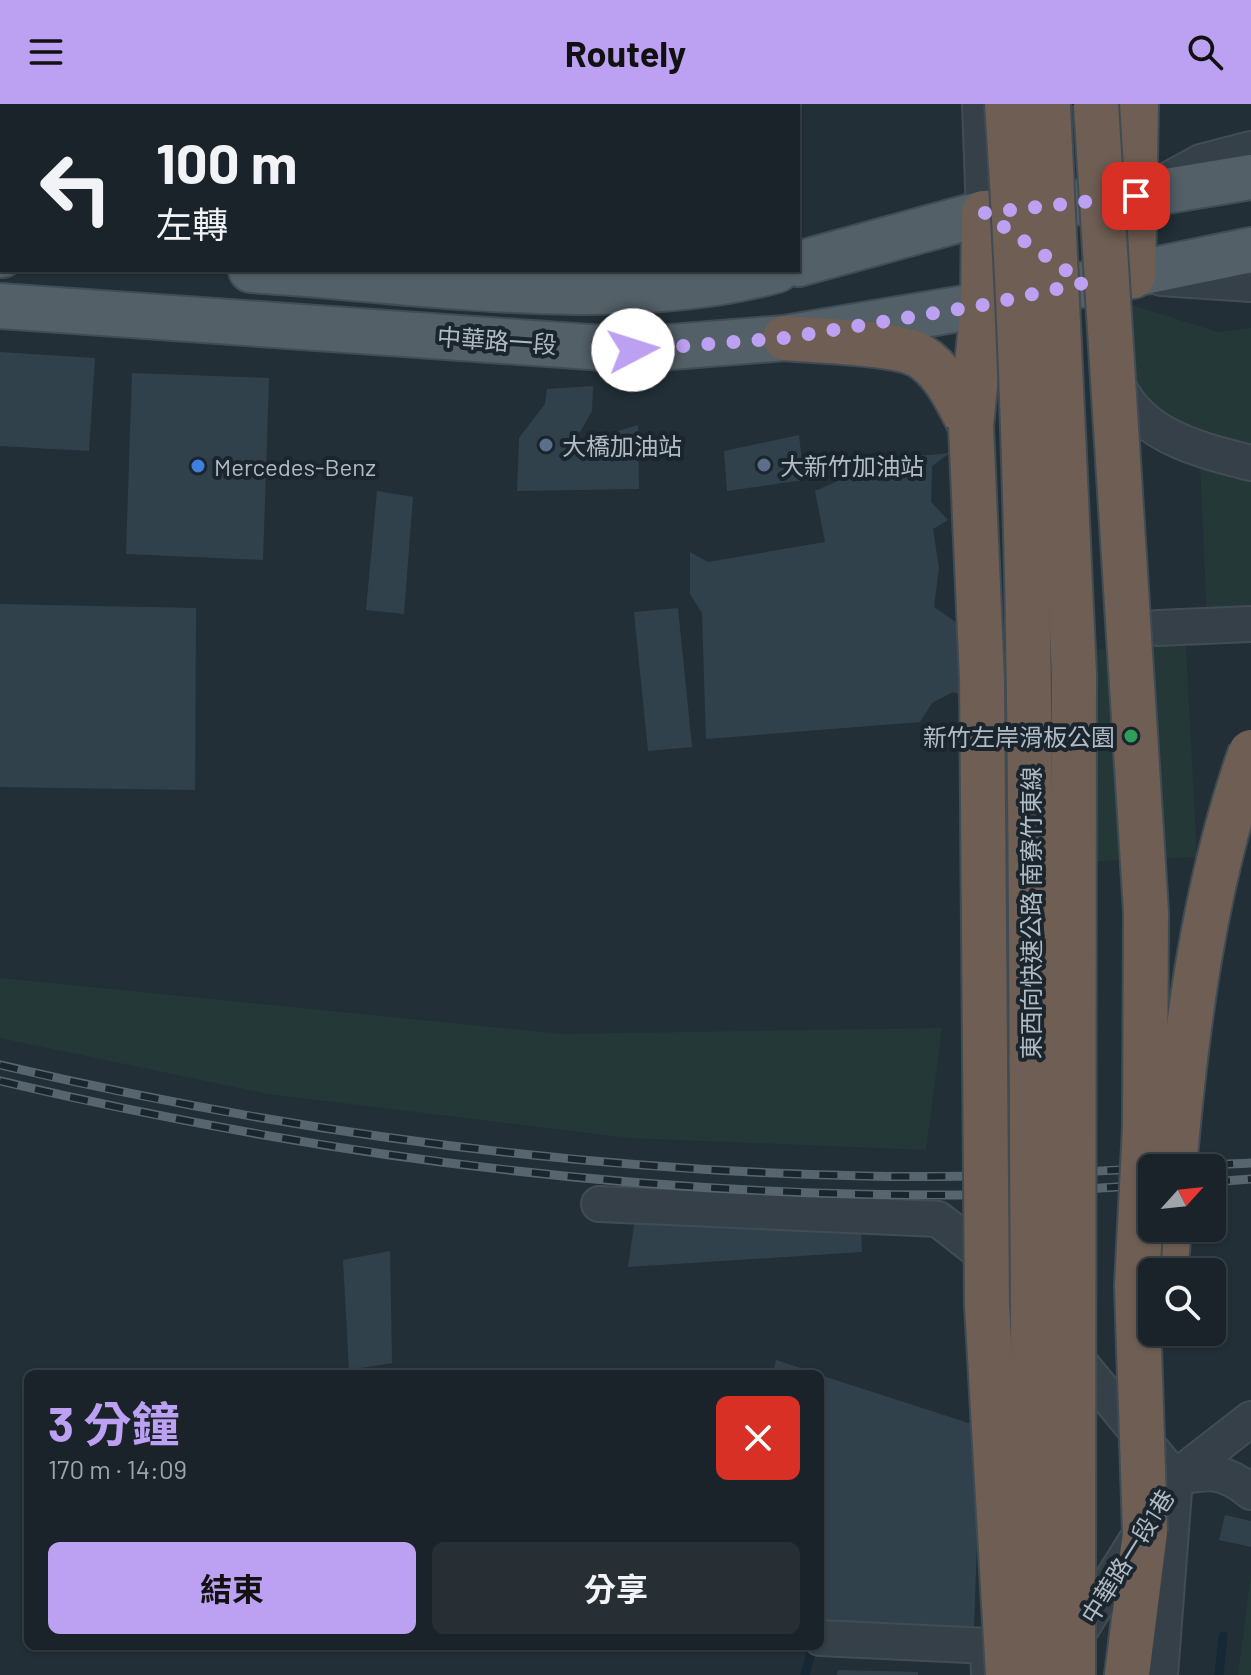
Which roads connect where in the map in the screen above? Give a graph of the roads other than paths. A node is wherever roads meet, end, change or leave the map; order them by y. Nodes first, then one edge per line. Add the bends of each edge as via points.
1 (980, 104) edge
2 (1007, 104) edge
3 (1048, 104) edge
4 (1096, 104) edge
5 (1136, 104) edge
6 (1251, 149) edge
7 (1251, 177) edge
8 (1136, 196) junction
9 (984, 213) junction
10 (1251, 250) edge
11 (800, 263) edge
12 (279, 272) edge
13 (770, 272) edge
14 (1133, 276) junction
15 (1084, 283) junction
16 (1251, 284) edge
17 (983, 305) junction
18 (0, 306) edge
19 (785, 338) junction
20 (971, 426) junction
21 (1251, 463) edge
22 (1251, 624) edge
23 (1157, 628) dead end
24 (1251, 752) edge
25 (1175, 1154) edge
26 (599, 1204) dead end
27 (1159, 1346) edge
28 (1244, 1424) edge
29 (1251, 1471) edge
30 (1175, 1478) junction
31 (1251, 1492) edge
32 (1145, 1532) junction
33 (824, 1638) edge
34 (989, 1675) edge
35 (1008, 1675) edge
36 (1039, 1675) edge
37 (1053, 1675) edge
38 (1073, 1675) edge
39 (1127, 1675) edge
40 (1160, 1675) edge

1 - 9 street
2 - 36 highway, 東西向快速公路 南寮竹東線, bridge via 1026,526 1031,1407
3 - 38 highway, 東西向快速公路 南寮竹東線, bridge via 1074,674
4 - 32 highway, bridge via 1146,912 1145,1127 1137,1286
5 - 8 highway
6 - 8 street via 1201,162
7 - 8 main road
8 - 9 main road
8 - 14 highway
9 - 11 main road
9 - 15 street
9 - 17 highway
10 - 14 main road, 中華路一段
12 - 13 main road via 528,290 654,288
14 - 15 main road, 中華路一段
14 - 16 street
15 - 17 main road, 中華路一段
15 - 21 street via 1120,392 1146,425 1196,449
17 - 19 main road, 中華路一段
17 - 20 highway
18 - 19 main road, 中華路一段 via 633,350
19 - 20 highway via 920,355 950,386
20 - 35 highway, bridge via 982,679 987,1304
22 - 23 street
24 - 25 highway, bridge via 1204,938 1183,1061
26 - 30 street via 938,1219 1005,1271
27 - 32 highway, bridge
28 - 29 street
28 - 30 street, 中華路一段1巷
30 - 31 street via 1210,1471
30 - 37 street, 中華路一段1巷
30 - 40 street
32 - 39 highway
33 - 34 street via 988,1646

